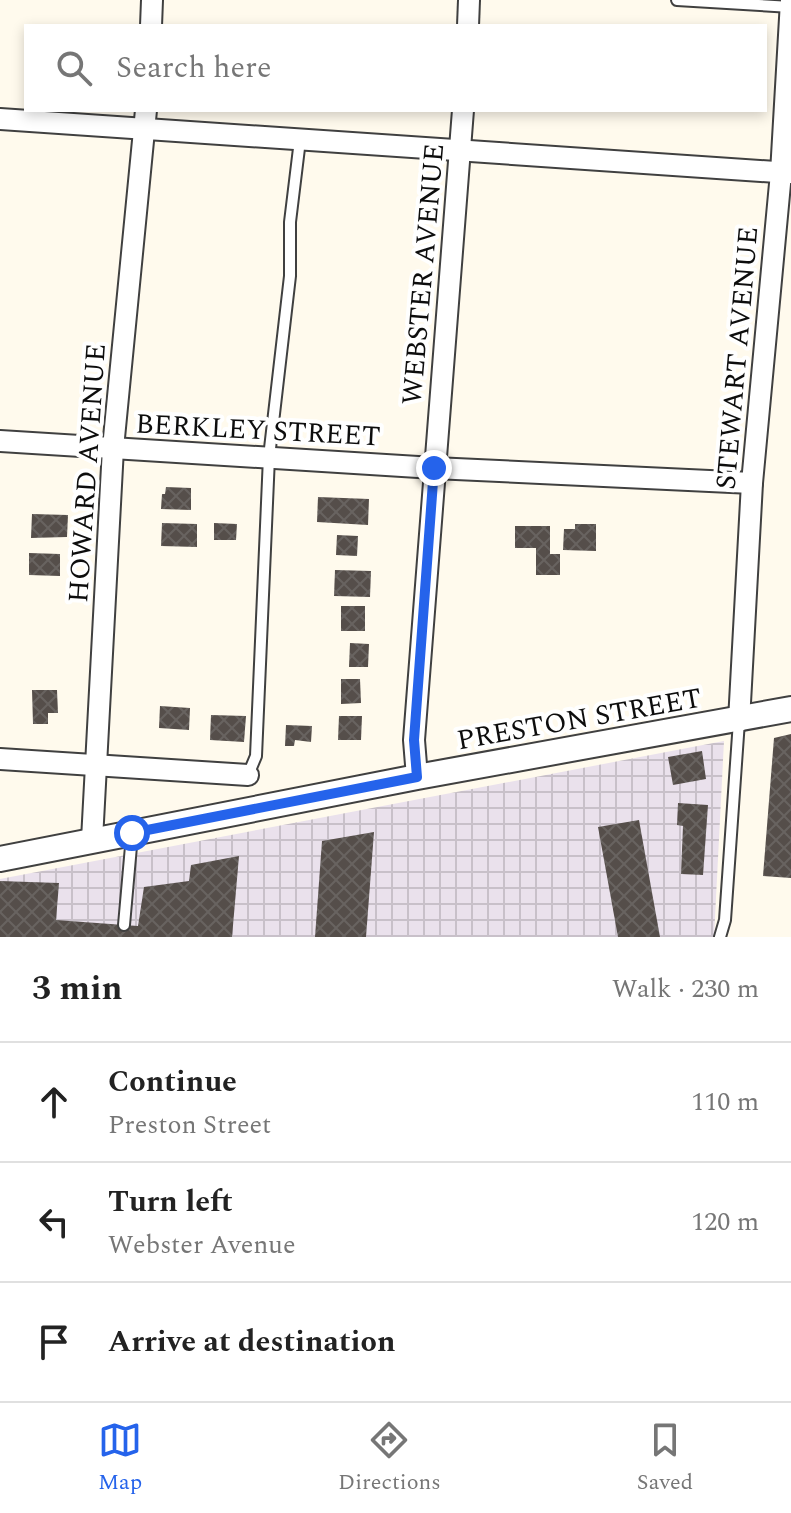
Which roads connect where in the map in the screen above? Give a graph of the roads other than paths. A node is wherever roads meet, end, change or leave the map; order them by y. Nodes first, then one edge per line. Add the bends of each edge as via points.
1 (152, 0) edge
2 (469, 0) edge
3 (677, 0) edge
4 (791, 1) edge
5 (791, 7) edge
6 (151, 24) edge
7 (468, 24) edge
8 (463, 112) edge
9 (0, 119) edge
10 (146, 120) edge
11 (300, 140) junction
12 (460, 151) junction
13 (786, 173) edge
14 (0, 441) edge
15 (113, 448) junction
16 (269, 457) junction
17 (434, 468) junction
18 (752, 483) junction
19 (791, 709) edge
20 (739, 721) junction
21 (0, 759) edge
22 (94, 764) junction
23 (248, 775) joint
24 (417, 777) junction
25 (132, 833) junction
26 (92, 840) junction
27 (0, 859) edge
28 (124, 925) dead end
29 (720, 937) edge

1 - 6 street
2 - 7 street
3 - 5 lane
4 - 5 street, STEWART AVENUE
5 - 13 street, STEWART AVENUE
8 - 12 street, WEBSTER AVENUE
9 - 10 street
10 - 11 street
10 - 15 street, HOWARD AVENUE
11 - 12 street
11 - 16 lane
12 - 13 street
12 - 17 street, WEBSTER AVENUE
13 - 18 street, STEWART AVENUE
14 - 15 street, BERKLEY STREET
15 - 16 street, BERKLEY STREET
15 - 22 street, HOWARD AVENUE
16 - 17 street, BERKLEY STREET
16 - 23 lane via 256,756
17 - 18 street, BERKLEY STREET
17 - 24 street, WEBSTER AVENUE via 414,740
18 - 20 street, STEWART AVENUE
19 - 20 street, PRESTON STREET
20 - 24 street, PRESTON STREET
20 - 29 lane
21 - 22 street
22 - 23 street
22 - 26 street, HOWARD AVENUE
24 - 25 street, PRESTON STREET
25 - 26 street, PRESTON STREET
25 - 28 lane
26 - 27 street, PRESTON STREET

